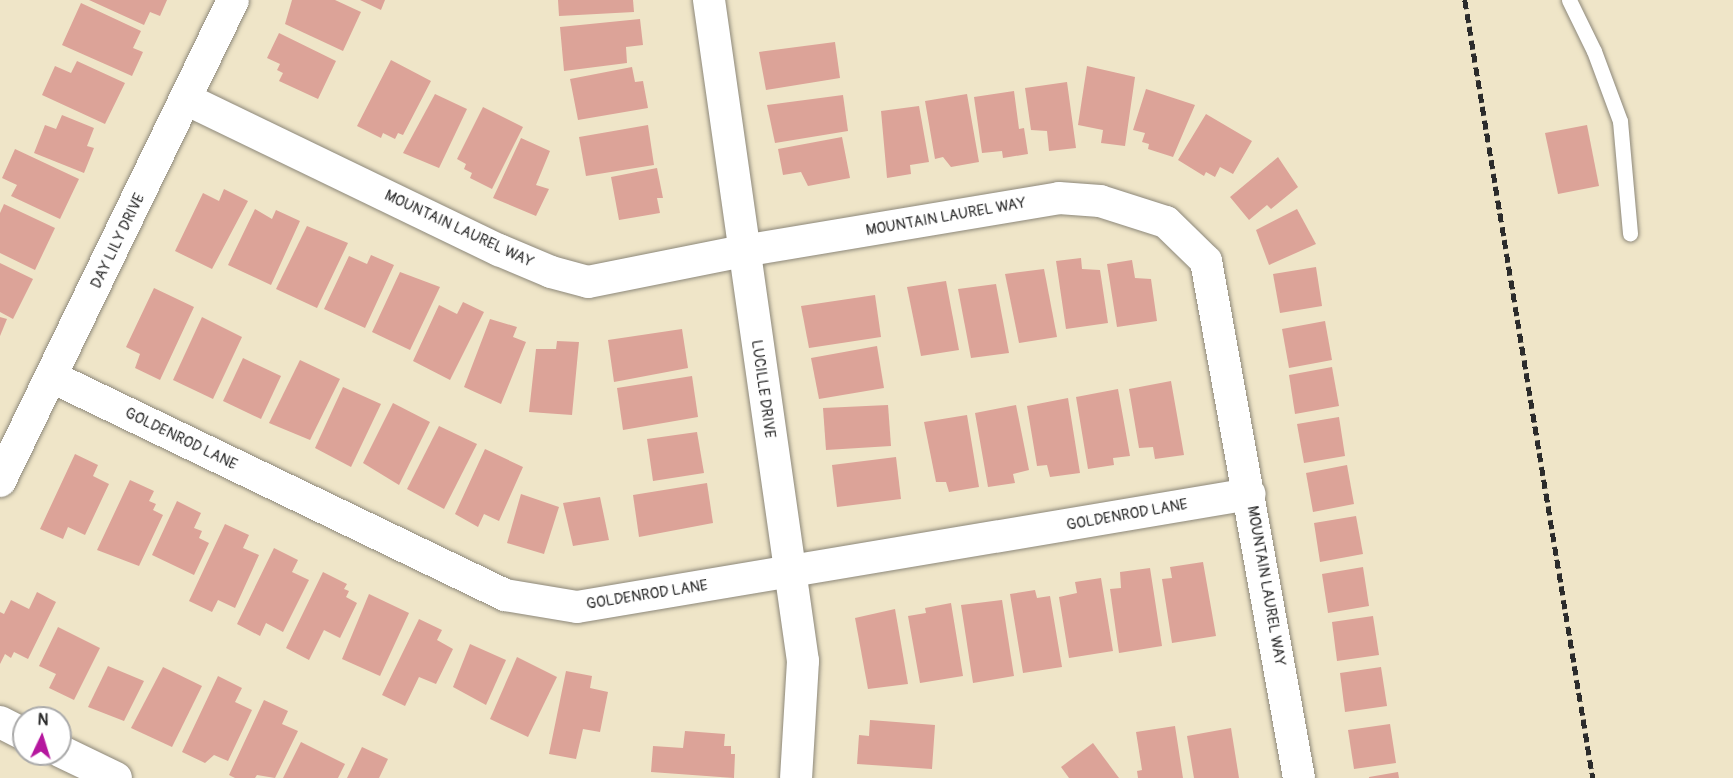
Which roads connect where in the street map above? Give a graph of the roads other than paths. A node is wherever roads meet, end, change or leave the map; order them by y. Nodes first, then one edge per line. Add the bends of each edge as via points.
1 (233, 0) edge
2 (709, 0) edge
3 (1569, 0) edge
4 (186, 99) junction
5 (1630, 234) dead end
6 (743, 251) junction
7 (52, 377) junction
8 (0, 481) edge
9 (1250, 494) junction
10 (789, 572) junction
11 (72, 757) edge
12 (116, 778) edge
13 (796, 778) edge
14 (1299, 778) edge

1 - 4 street, DAY LILY DRIVE
2 - 6 street, LUCILLE DRIVE
3 - 5 lane via 1594,51 1620,121
4 - 6 street, MOUNTAIN LAUREL WAY via 551,272 588,282
4 - 7 street, DAY LILY DRIVE
6 - 9 street, MOUNTAIN LAUREL WAY via 1059,198 1100,201 1166,222 1206,261
6 - 10 street, LUCILLE DRIVE
7 - 8 street, DAY LILY DRIVE
7 - 10 street, GOLDENROD LANE via 505,595 577,607
9 - 10 street, GOLDENROD LANE
9 - 14 street, MOUNTAIN LAUREL WAY
10 - 13 street, LUCILLE DRIVE via 803,661
11 - 12 street

